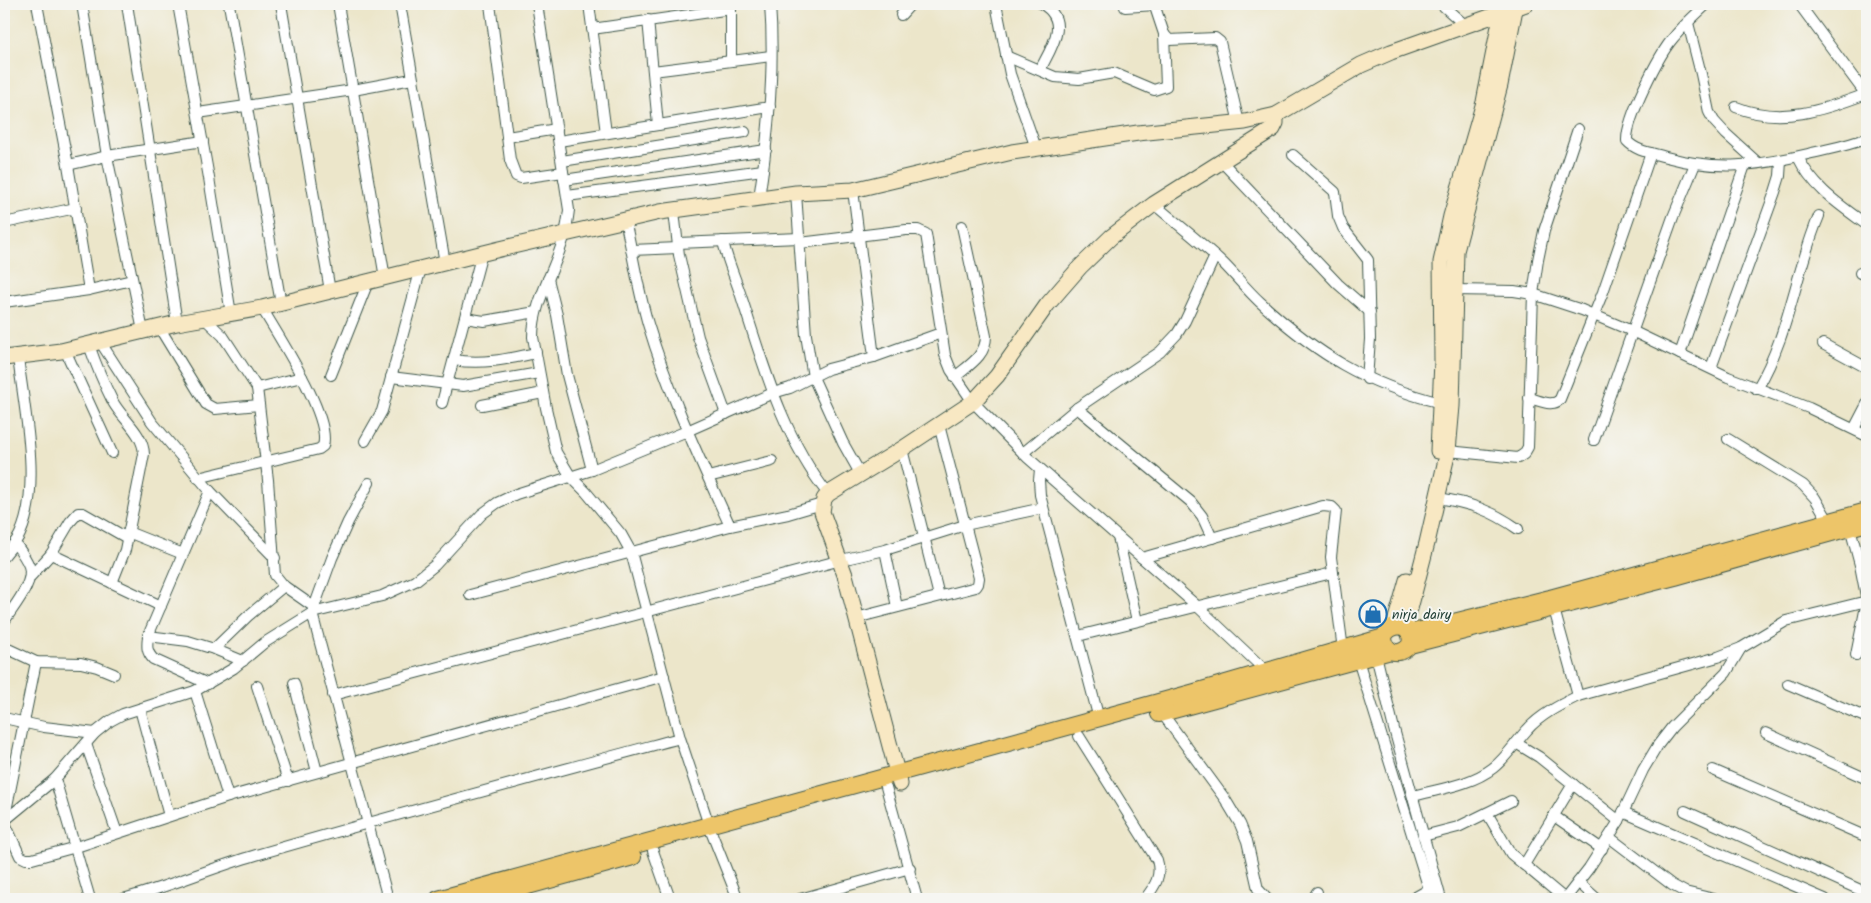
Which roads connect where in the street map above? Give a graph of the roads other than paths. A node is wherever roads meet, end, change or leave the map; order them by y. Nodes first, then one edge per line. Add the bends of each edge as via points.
1 (37, 4) edge
2 (82, 4) edge
3 (127, 4) edge
4 (178, 4) edge
5 (229, 4) edge
6 (280, 4) edge
7 (338, 4) edge
8 (400, 4) edge
9 (490, 4) edge
10 (537, 4) edge
11 (589, 4) edge
12 (770, 4) edge
13 (911, 4) edge
14 (996, 4) edge
15 (1042, 4) edge
16 (1124, 4) edge
17 (1154, 4) edge
18 (1441, 4) edge
19 (1707, 4) edge
20 (1799, 4) edge
21 (731, 6) edge
22 (1513, 6) edge
23 (901, 15) dead end
24 (648, 20) junction
25 (1688, 23) junction
26 (1466, 26) junction
27 (592, 29) junction
28 (1164, 34) junction
29 (771, 56) junction
30 (1006, 56) junction
31 (730, 61) junction
32 (1040, 70) junction
33 (653, 71) junction
34 (412, 79) junction
35 (353, 90) junction
36 (1867, 95) edge
37 (297, 98) junction
38 (246, 106) junction
39 (770, 107) junction
40 (1736, 107) dead end
41 (198, 113) junction
42 (1276, 115) junction
43 (1239, 123) junction
44 (658, 125) junction
45 (557, 129) junction
46 (1578, 129) dead end
47 (745, 132) dead end
48 (606, 133) junction
49 (507, 137) junction
50 (1867, 138) edge
51 (203, 141) junction
52 (559, 141) junction
53 (1036, 148) junction
54 (766, 150) junction
55 (149, 151) junction
56 (1651, 153) junction
57 (1293, 155) dead end
58 (107, 156) junction
59 (1798, 157) junction
60 (562, 161) junction
61 (1781, 161) junction
62 (1222, 162) junction
63 (1758, 163) junction
64 (1695, 164) junction
65 (68, 165) junction
66 (1745, 165) junction
67 (764, 170) junction
68 (563, 176) junction
69 (853, 190) junction
70 (796, 193) junction
71 (567, 196) junction
72 (760, 198) junction
73 (1154, 204) junction
74 (76, 208) junction
75 (674, 211) junction
76 (1819, 216) dead end
77 (625, 220) junction
78 (4, 223) edge
79 (1867, 225) edge
80 (962, 226) dead end
81 (565, 234) junction
82 (858, 237) junction
83 (723, 241) junction
84 (800, 241) junction
85 (678, 245) junction
86 (632, 250) junction
87 (482, 253) junction
88 (1215, 256) junction
89 (445, 263) junction
90 (421, 268) junction
91 (385, 278) junction
92 (548, 279) junction
93 (132, 280) junction
94 (368, 282) junction
95 (90, 290) junction
96 (1454, 290) junction
97 (330, 291) junction
98 (1533, 294) junction
99 (4, 302) edge
100 (281, 304) junction
101 (262, 308) junction
102 (536, 312) junction
103 (1370, 312) junction
104 (231, 314) junction
105 (1594, 315) junction
106 (204, 318) junction
107 (465, 318) junction
108 (177, 323) junction
109 (159, 328) junction
110 (143, 331) junction
111 (1632, 331) junction
112 (941, 333) junction
113 (95, 344) junction
114 (1823, 344) dead end
115 (65, 350) junction
116 (536, 353) junction
117 (1680, 354) junction
118 (11, 357) edge
119 (874, 357) junction
120 (454, 360) junction
121 (1711, 368) junction
122 (1867, 368) edge
123 (539, 373) junction
124 (331, 376) dead end
125 (302, 377) junction
126 (391, 377) junction
127 (813, 377) junction
128 (956, 377) junction
129 (1367, 378) junction
130 (447, 384) junction
131 (257, 388) junction
132 (1757, 389) junction
133 (543, 393) junction
134 (773, 394) junction
135 (1529, 398) junction
136 (973, 402) junction
137 (442, 403) dead end
138 (1441, 403) junction
139 (1867, 404) edge
140 (259, 405) junction
141 (482, 405) dead end
142 (1077, 408) junction
143 (726, 414) junction
144 (939, 425) junction
145 (1854, 429) junction
146 (687, 432) junction
147 (1867, 436) edge
148 (1728, 439) dead end
149 (1594, 440) dead end
150 (365, 441) dead end
151 (902, 449) junction
152 (1448, 451) junction
153 (112, 453) dead end
154 (1023, 453) junction
155 (266, 461) junction
156 (772, 461) dead end
157 (1040, 469) junction
158 (592, 470) junction
159 (861, 475) junction
160 (571, 477) junction
161 (708, 477) junction
162 (198, 478) junction
163 (369, 483) dead end
164 (210, 491) junction
165 (1438, 498) junction
166 (825, 499) junction
167 (1044, 508) junction
168 (1867, 512) edge
169 (1829, 522) junction
170 (1849, 522) junction
171 (1867, 523) edge
172 (965, 525) junction
173 (730, 526) junction
174 (1518, 529) dead end
175 (127, 535) junction
176 (1118, 537) junction
177 (924, 538) junction
178 (1212, 538) junction
179 (15, 543) junction
180 (885, 550) junction
181 (631, 552) junction
182 (51, 554) junction
183 (184, 554) junction
184 (1734, 555) junction
185 (4, 556) edge
186 (274, 558) junction
187 (1142, 558) junction
188 (841, 560) junction
189 (1332, 573) junction
190 (30, 577) junction
191 (1865, 580) edge
192 (112, 583) junction
193 (284, 586) junction
194 (470, 595) dead end
195 (939, 596) junction
196 (1867, 602) edge
197 (161, 606) junction
198 (1197, 606) junction
199 (897, 607) junction
200 (1554, 609) junction
201 (313, 610) junction
202 (648, 611) junction
203 (856, 618) junction
204 (1137, 621) junction
205 (4, 622) edge
206 (148, 636) junction
207 (1078, 636) junction
208 (1396, 639) junction
209 (4, 647) edge
210 (1741, 648) junction
211 (214, 649) junction
212 (1343, 650) junction
213 (1856, 655) dead end
214 (1358, 660) junction
215 (243, 661) junction
216 (36, 662) junction
217 (114, 674) dead end
218 (664, 676) junction
219 (1273, 677) junction
220 (294, 683) dead end
221 (208, 684) junction
222 (1788, 684) dead end
223 (257, 686) dead end
224 (195, 691) junction
225 (333, 695) junction
226 (1578, 696) junction
227 (140, 709) junction
228 (1162, 713) junction
229 (4, 718) edge
230 (1867, 718) edge
231 (1099, 719) junction
232 (25, 723) junction
233 (95, 733) junction
234 (1766, 733) dead end
235 (1079, 736) junction
236 (680, 738) junction
237 (1516, 743) junction
238 (86, 744) junction
239 (352, 763) junction
240 (1713, 770) dead end
241 (317, 772) junction
242 (55, 779) junction
243 (1867, 779) edge
244 (288, 780) junction
245 (894, 781) junction
246 (1573, 784) junction
247 (1413, 796) junction
248 (228, 797) junction
249 (1510, 801) dead end
250 (1685, 811) dead end
251 (1487, 813) junction
252 (168, 816) junction
253 (1554, 816) junction
254 (1621, 817) junction
255 (4, 821) edge
256 (368, 822) junction
257 (711, 829) junction
258 (117, 833) junction
259 (1423, 836) junction
260 (1609, 837) junction
261 (1867, 837) edge
262 (76, 847) junction
263 (1602, 848) junction
264 (653, 852) junction
265 (1524, 865) junction
266 (910, 868) junction
267 (1578, 882) junction
268 (1867, 893) edge
269 (1430, 894) edge
270 (1264, 898) edge
271 (90, 899) edge
272 (123, 899) edge
273 (388, 899) edge
274 (438, 899) edge
275 (481, 899) edge
276 (670, 899) edge
277 (738, 899) edge
278 (800, 899) edge
279 (917, 899) edge
280 (1146, 899) edge
281 (1412, 899) edge
282 (1441, 899) edge
283 (1565, 899) edge
284 (1597, 899) edge
285 (1714, 899) edge
286 (1824, 899) edge

1 - 65 street
2 - 58 street
3 - 55 street
4 - 41 street
5 - 38 street
6 - 37 street
7 - 35 street
8 - 34 street
9 - 49 street
10 - 45 street
11 - 27 street
12 - 29 street
13 - 23 street
14 - 30 street
15 - 32 street via 1050,8 1057,21 1058,33
16 - 17 street via 1125,7
17 - 28 street
18 - 26 street
19 - 25 street
20 - 36 street
21 - 24 street
21 - 31 street
22 - 26 street
22 - 96 street via 1500,85 1456,251
22 - 138 street via 1444,242 1441,262
24 - 27 street
24 - 33 street
25 - 56 street via 1660,60 1639,100 1629,130 1627,141
25 - 63 street via 1709,112 1726,134
26 - 42 street via 1361,65
27 - 48 street
28 - 32 street via 1166,86 1154,90 1114,73 1080,79 1055,77
28 - 43 street via 1169,40 1214,38 1220,42
29 - 31 street
29 - 39 street
30 - 32 street
30 - 53 street
31 - 33 street
33 - 44 street
34 - 35 street
34 - 89 street
35 - 37 street
35 - 91 street
36 - 40 street via 1809,113 1765,115
37 - 38 street
37 - 97 street
38 - 41 street
38 - 100 street
39 - 44 street
39 - 54 street
41 - 51 street
42 - 43 street
42 - 62 street via 1272,129
43 - 53 street
44 - 48 street
45 - 49 street
45 - 52 street
46 - 98 street via 1544,231
47 - 60 street
48 - 52 street
49 - 68 street via 516,176
50 - 59 street
51 - 55 street
51 - 104 street
52 - 60 street
53 - 69 street
54 - 67 street
54 - 68 street
55 - 58 street
55 - 108 street
56 - 64 street
56 - 105 street
57 - 103 street via 1335,192 1343,228 1368,260
58 - 65 street
58 - 93 street
59 - 61 street
59 - 79 street via 1813,182
60 - 68 street
61 - 63 street
61 - 121 street via 1775,192
62 - 73 street
62 - 103 street via 1338,284
63 - 66 street
64 - 66 street
64 - 111 street
65 - 74 street
66 - 117 street
67 - 71 street
67 - 72 street
68 - 71 street
69 - 70 street
69 - 82 street
70 - 72 street
70 - 84 street
71 - 81 street via 569,210
72 - 75 street
73 - 88 street
73 - 136 street via 1111,237 1080,267 1047,305 997,376
74 - 78 street
74 - 95 street
75 - 77 street
75 - 85 street
76 - 132 street via 1780,337
77 - 81 street
77 - 86 street
80 - 128 street via 986,343 981,355
81 - 87 street
81 - 92 street
82 - 84 street
82 - 112 street via 906,230 926,234
82 - 119 street
83 - 84 street
83 - 85 street
83 - 134 street
84 - 127 street via 806,335
85 - 86 street
85 - 143 street via 698,337
86 - 146 street via 648,323
87 - 89 street
87 - 107 street
88 - 129 street via 1297,335
88 - 142 street via 1177,334 1160,352
89 - 90 street
90 - 91 street
90 - 126 street
91 - 94 street
92 - 102 street
92 - 158 street via 567,375
93 - 95 street
93 - 110 street
94 - 97 street
94 - 124 street
95 - 99 street
96 - 98 street
96 - 152 street
97 - 100 street
98 - 105 street
98 - 135 street
100 - 101 street
101 - 104 street
101 - 125 street
102 - 107 street via 484,321
102 - 116 street via 533,328
103 - 129 street
104 - 106 street
105 - 111 street
105 - 135 street via 1558,403
106 - 108 street
106 - 131 street via 223,336
107 - 120 street
108 - 109 street
109 - 110 street
109 - 140 street via 206,404 215,408
110 - 113 street
111 - 117 street
111 - 149 street
112 - 119 street
112 - 128 street via 945,355
113 - 115 street
113 - 162 street
113 - 175 street via 114,404 144,446
114 - 122 street
115 - 118 street
115 - 153 street
116 - 120 street via 486,363
116 - 123 street
117 - 121 street
118 - 179 street via 31,482 24,523
119 - 127 street via 842,364
120 - 130 street
121 - 132 street
123 - 130 street via 470,385
123 - 133 street
125 - 131 street
125 - 155 street via 318,411 324,435 323,446
126 - 130 street
126 - 150 street via 382,411
127 - 134 street
127 - 159 street
128 - 136 street
129 - 138 street via 1407,395
130 - 137 street
131 - 140 street
132 - 145 street
133 - 141 street
133 - 160 street via 556,452
134 - 143 street
134 - 166 street
135 - 152 street via 1528,447 1518,458
136 - 144 street
136 - 154 street
138 - 208 street via 1436,464
139 - 145 street
140 - 155 street
142 - 154 street
142 - 178 street via 1191,502
143 - 146 street
144 - 151 street
144 - 172 street
145 - 147 street
146 - 158 street
146 - 161 street
148 - 169 street via 1803,485
151 - 159 street
151 - 177 street
152 - 165 street
154 - 157 street
155 - 162 street
155 - 186 street
156 - 161 street
157 - 167 street
157 - 176 street
158 - 160 street
159 - 166 street
160 - 181 street via 621,534
160 - 201 street via 497,503 476,520 435,565 399,589 382,596
161 - 173 street
162 - 164 street
163 - 201 street via 332,558
164 - 183 street
164 - 186 street
165 - 174 street via 1486,509
165 - 208 street
166 - 173 street via 788,514
166 - 188 street via 822,512
167 - 172 street
167 - 207 street
168 - 170 main road
169 - 170 main road
169 - 184 main road
170 - 171 main road
170 - 184 main road
170 - 191 street
172 - 177 street
172 - 195 street via 978,584
173 - 181 street
175 - 182 street via 78,513
175 - 183 street
175 - 192 street via 121,563
176 - 187 street
176 - 204 street
177 - 180 street
177 - 195 street
178 - 187 street
178 - 189 street via 1322,506 1332,507 1336,510
179 - 185 street
179 - 190 street via 30,568
180 - 188 street
180 - 199 street
181 - 194 street
181 - 202 street
182 - 190 street
182 - 192 street
183 - 197 street
184 - 200 main road
184 - 208 main road via 1550,598
186 - 193 street via 275,575
187 - 198 street
188 - 202 street
188 - 203 street
189 - 198 street
189 - 212 street
190 - 205 street
191 - 196 street
192 - 197 street
193 - 201 street
193 - 211 street
195 - 199 street
196 - 210 street via 1786,621
196 - 213 street
197 - 206 street
198 - 204 street
198 - 219 street
199 - 203 street
200 - 208 main road
200 - 226 street
201 - 215 street
201 - 225 street
202 - 218 street
202 - 225 street
203 - 245 street via 876,689
204 - 207 street
206 - 211 street via 188,641
206 - 221 street via 146,647 153,659
207 - 231 street
208 - 212 main road
208 - 214 main road
208 - 247 street via 1394,729
209 - 216 street
210 - 226 street
210 - 254 street via 1726,673 1672,726 1658,745
211 - 215 street
212 - 219 main road
214 - 219 main road
214 - 269 street
215 - 221 street
216 - 217 street via 81,663
216 - 232 street
218 - 236 street
218 - 239 street
219 - 228 main road
219 - 231 main road
220 - 241 street
221 - 224 street
222 - 230 street
223 - 244 street
224 - 227 street
224 - 248 street
225 - 239 street
226 - 237 street via 1540,718
227 - 233 street via 123,714
227 - 252 street
228 - 235 main road
228 - 270 street via 1226,799 1240,824 1258,889
229 - 232 street
231 - 245 main road
232 - 233 street
232 - 255 street
233 - 238 street
234 - 243 street
235 - 245 main road
235 - 280 street via 1157,860 1159,876
236 - 256 street
236 - 257 street
237 - 246 street
237 - 247 street via 1494,768 1482,775
238 - 242 street
238 - 258 street
239 - 241 street
239 - 256 street
240 - 261 street
241 - 244 street
242 - 255 street
242 - 262 street
244 - 248 street
245 - 257 main road
245 - 266 street
246 - 253 street
246 - 254 street
247 - 259 street
248 - 252 street
249 - 251 street
250 - 268 street
251 - 259 street via 1458,827
251 - 265 street via 1511,854
252 - 258 street
253 - 263 street
253 - 265 street
254 - 260 street
254 - 286 street
255 - 262 street via 20,856 26,859
256 - 272 street via 236,860
256 - 273 street
257 - 264 main road
257 - 274 main road
257 - 277 street
258 - 262 street
259 - 282 street
260 - 263 street
260 - 285 street via 1672,885 1685,892
262 - 271 street
263 - 267 street
264 - 275 main road
264 - 276 street
265 - 283 street
266 - 278 street
266 - 279 street
267 - 283 street
267 - 284 street
269 - 281 street

